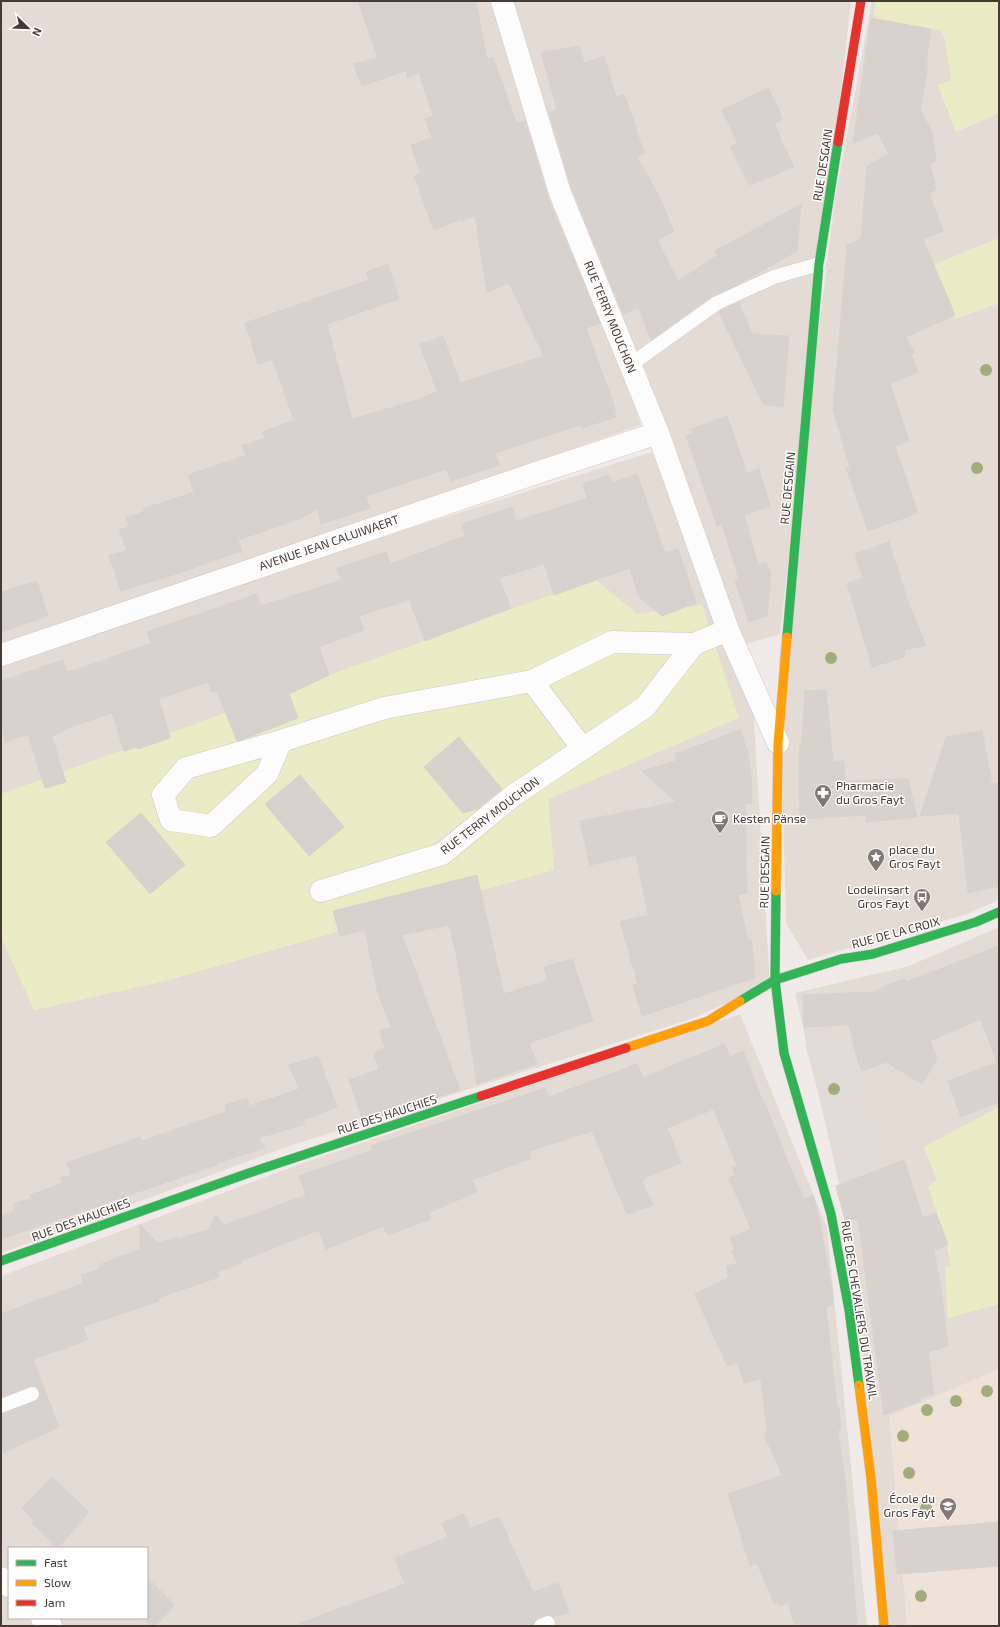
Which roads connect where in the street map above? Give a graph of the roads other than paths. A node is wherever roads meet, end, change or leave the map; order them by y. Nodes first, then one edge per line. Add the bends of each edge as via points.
1 (502, 1) edge
2 (861, 1) edge
3 (819, 264) junction
4 (630, 365) junction
5 (658, 433) junction
6 (728, 630) junction
7 (694, 644) junction
8 (1, 655) edge
9 (532, 681) junction
10 (280, 741) junction
11 (778, 742) junction
12 (583, 749) junction
13 (321, 891) dead end
14 (999, 912) edge
15 (775, 980) junction
16 (1, 1261) edge
17 (32, 1394) dead end
18 (1, 1406) edge
19 (43, 1619) edge
20 (51, 1626) edge
21 (884, 1626) edge

1 - 4 street, RUE TERRY MOUCHON via 560,192
2 - 3 street, RUE DESGAIN
3 - 4 lane via 774,277 717,303
3 - 11 street, RUE DESGAIN
4 - 5 street, RUE TERRY MOUCHON
5 - 6 street, RUE TERRY MOUCHON
5 - 8 street, AVENUE JEAN CALUIWAERT
6 - 7 street, RUE TERRY MOUCHON
6 - 11 street, RUE TERRY MOUCHON
7 - 9 street, RUE TERRY MOUCHON via 612,642
7 - 12 street, RUE TERRY MOUCHON via 645,707
9 - 10 street, RUE TERRY MOUCHON via 384,708
9 - 12 street
10 - 10 street, RUE TERRY MOUCHON via 267,774 211,826 171,820 163,796 186,768
11 - 15 street, RUE DESGAIN
12 - 13 street, RUE TERRY MOUCHON via 514,795 442,854
14 - 15 street, RUE DE LA CROIX via 976,922 873,954 842,959
15 - 16 street, RUE DES HAUCHIES via 708,1021 246,1174
15 - 21 street, RUE DES CHEVALIERS DU TRAVAIL via 784,1053 831,1214 849,1310 871,1478
17 - 18 lane
19 - 20 street

